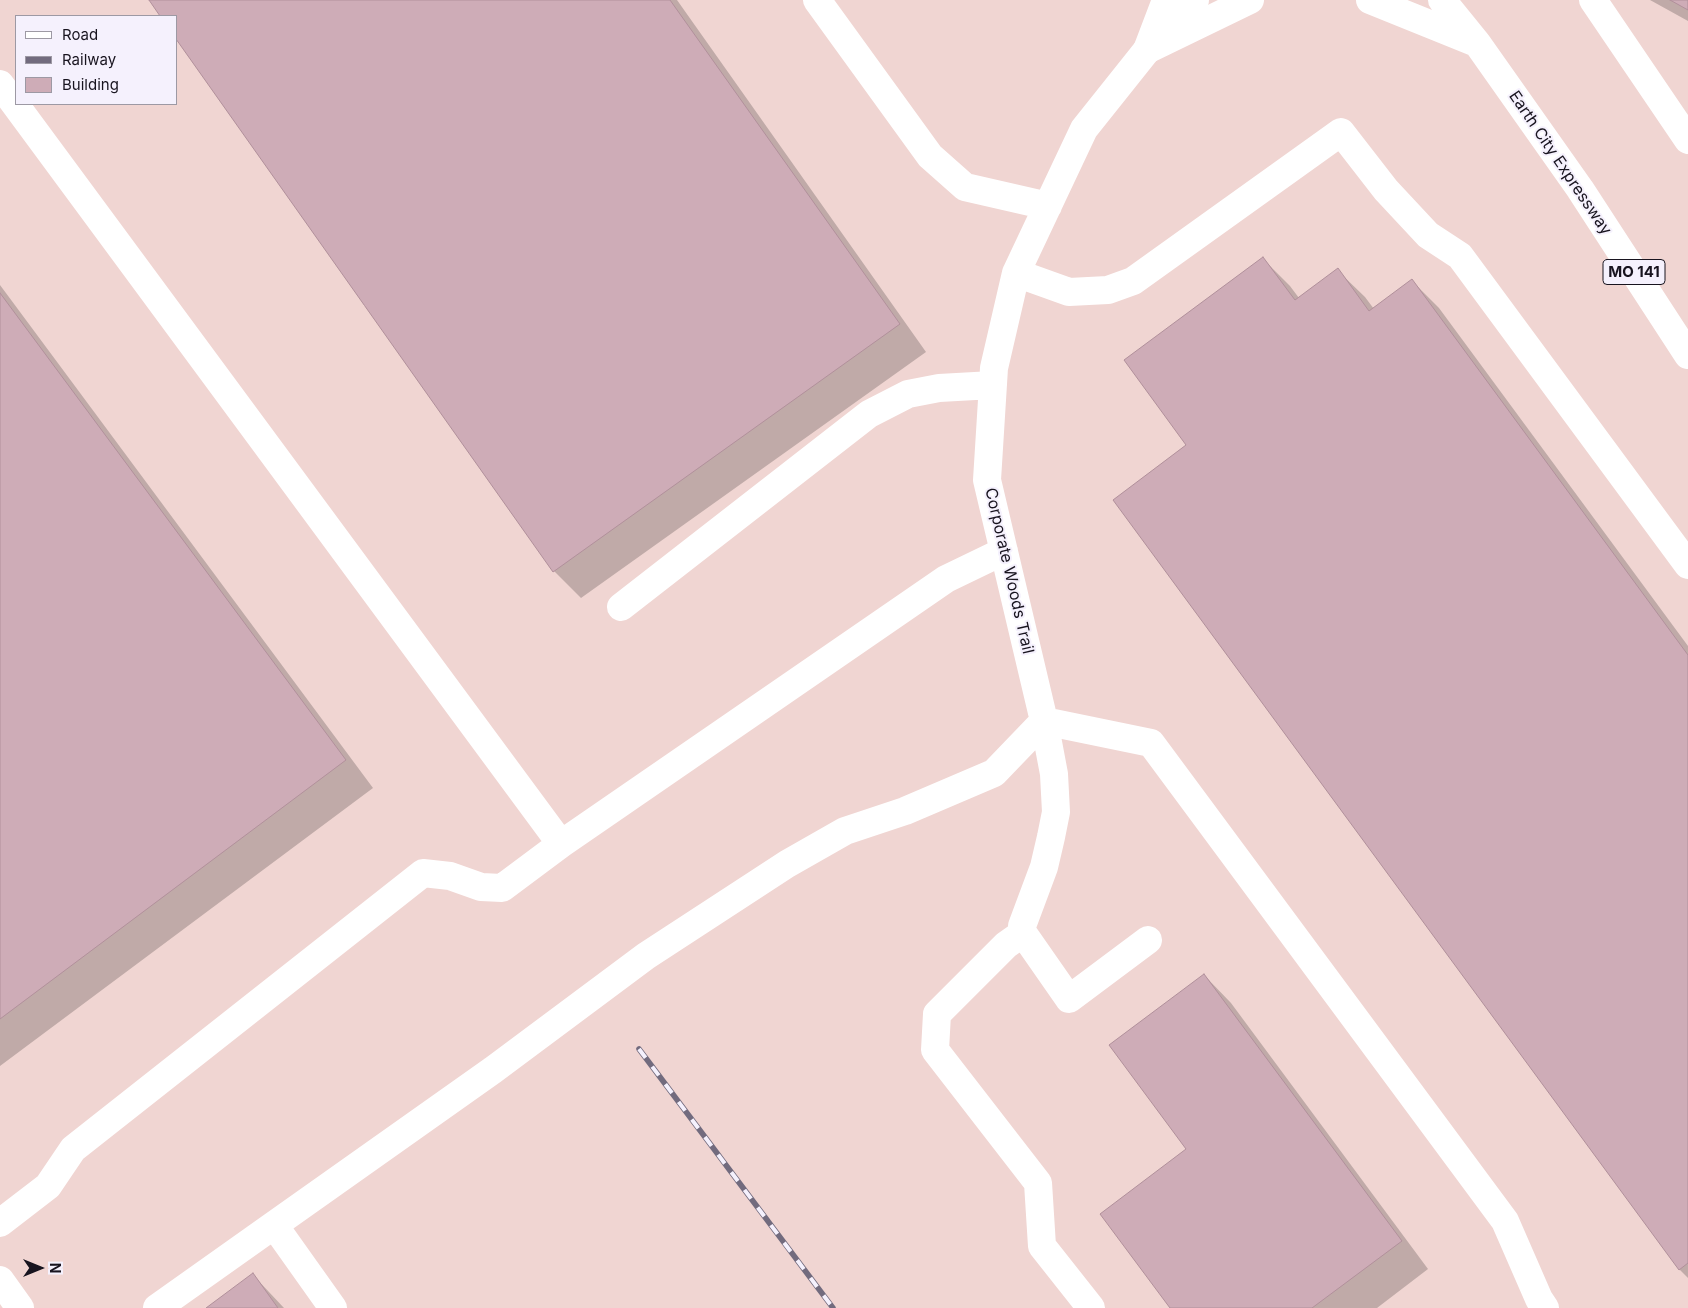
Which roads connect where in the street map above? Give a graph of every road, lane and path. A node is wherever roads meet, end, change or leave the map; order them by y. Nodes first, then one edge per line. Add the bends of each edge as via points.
1 (817, 0) edge
2 (1166, 0) edge
3 (1195, 0) edge
4 (1250, 0) edge
5 (1370, 0) edge
6 (1442, 0) edge
7 (1464, 0) edge
8 (1593, 0) edge
9 (1477, 43) junction
10 (1147, 50) junction
11 (0, 84) edge
12 (15, 104) edge
13 (16, 105) edge
14 (1688, 140) edge
15 (1048, 206) junction
16 (1016, 272) junction
17 (1688, 355) edge
18 (993, 385) junction
19 (1004, 551) junction
20 (1688, 565) edge
21 (621, 607) dead end
22 (1044, 720) junction
23 (561, 844) junction
24 (1023, 933) junction
25 (1148, 940) dead end
26 (0, 1223) edge
27 (274, 1225) junction
28 (0, 1280) edge
29 (20, 1308) edge
30 (156, 1308) edge
31 (333, 1308) edge
32 (1091, 1308) edge
33 (1545, 1308) edge

1 - 15 main road via 930,156 965,187
2 - 10 main road
3 - 10 main road, Corporate Woods Trail
4 - 10 main road
5 - 9 main road
6 - 9 main road, Earth City Expressway / MO 141
7 - 9 main road
8 - 14 main road
9 - 17 main road, Earth City Expressway / MO 141 via 1580,189
10 - 15 main road, Corporate Woods Trail via 1084,129
11 - 12 main road
13 - 23 main road
15 - 16 main road, Corporate Woods Trail
16 - 18 main road, Corporate Woods Trail
16 - 20 main road via 1069,292 1108,290 1133,281 1342,132 1386,190 1428,236 1460,256
18 - 19 main road, Corporate Woods Trail via 987,480
18 - 21 main road via 939,388 908,394 869,414
19 - 22 main road, Corporate Woods Trail
19 - 23 main road via 946,579
22 - 24 main road, Corporate Woods Trail via 1054,774 1056,812 1044,867 1022,926
22 - 27 main road via 994,773 905,811 845,831 787,864 646,956 493,1070
22 - 33 main road via 1151,743 1505,1222
23 - 26 main road via 502,888 481,887 450,876 423,873 73,1149 48,1186
24 - 25 main road via 1069,999
24 - 32 main road via 1006,945 937,1014 935,1050 1038,1183 1042,1246
27 - 30 main road
27 - 31 main road
28 - 29 main road

